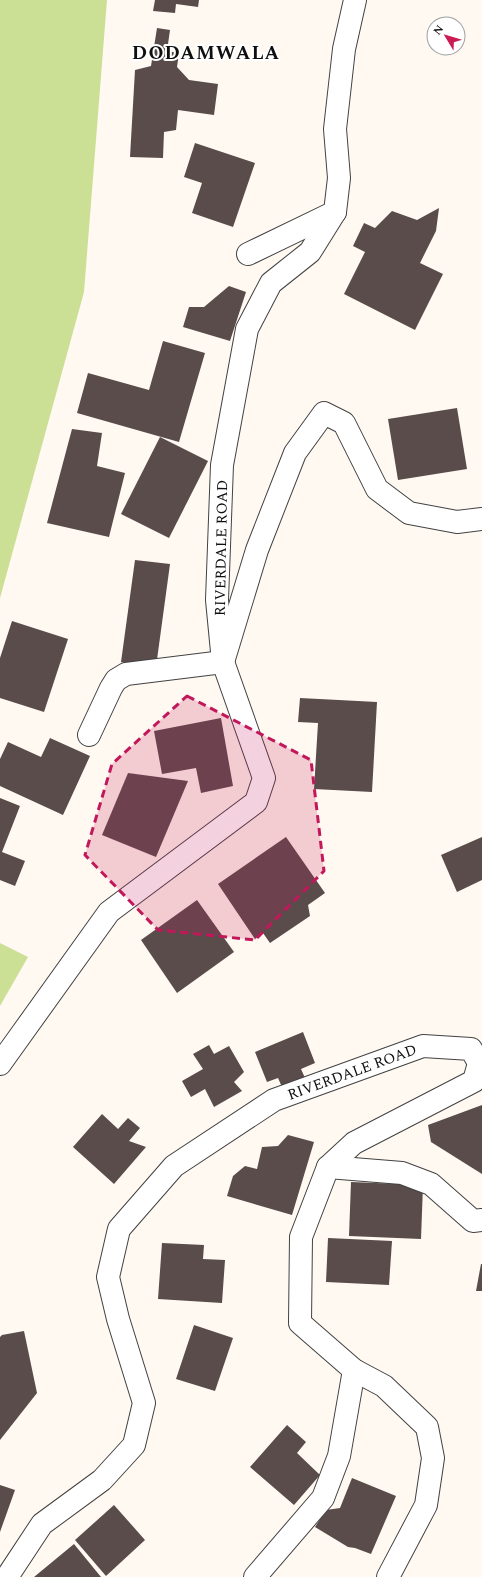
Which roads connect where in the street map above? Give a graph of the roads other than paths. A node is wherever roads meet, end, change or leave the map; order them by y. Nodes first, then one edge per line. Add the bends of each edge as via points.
1 (355, 0) edge
2 (335, 212) junction
3 (248, 254) dead end
4 (482, 519) edge
5 (223, 662) junction
6 (89, 735) dead end
7 (0, 1064) edge
8 (328, 1167) junction
9 (482, 1220) edge
10 (354, 1370) junction
11 (7, 1577) edge
12 (256, 1577) edge
13 (388, 1577) edge

1 - 2 street, RIVERDALE ROAD via 344,49 335,128 339,178
2 - 3 street
2 - 5 street, RIVERDALE ROAD via 310,252 271,283 247,329 222,465 217,600
4 - 5 street via 456,522 409,513 377,490 344,423 324,413 295,453 258,550
5 - 6 street via 126,674 116,680 111,688
5 - 7 street, RIVERDALE ROAD via 264,778 256,802 109,912
8 - 9 street via 402,1173 431,1184 473,1221
8 - 10 street, RIVERDALE ROAD via 301,1237 300,1323
8 - 11 street, RIVERDALE ROAD via 354,1144 474,1081 479,1063 471,1049 423,1046 274,1100 174,1166 120,1228 108,1277 144,1403 134,1445 102,1480 42,1524
10 - 12 street via 339,1456 323,1498
10 - 13 street, RIVERDALE ROAD via 384,1386 427,1427 433,1458 426,1505

